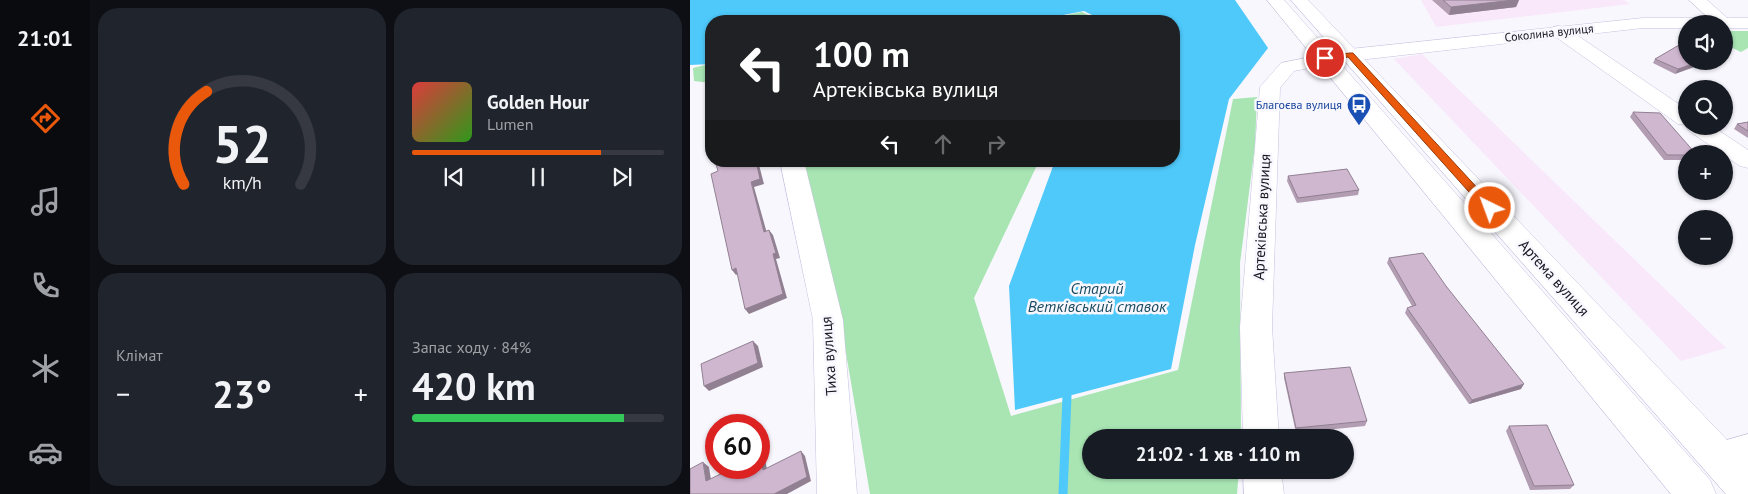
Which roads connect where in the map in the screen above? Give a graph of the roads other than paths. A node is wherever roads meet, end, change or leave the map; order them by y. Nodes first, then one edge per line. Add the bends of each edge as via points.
1 (1274, 0) edge
2 (1299, 0) edge
3 (1697, 0) edge
4 (1715, 15) edge
5 (1678, 23) edge
6 (1733, 23) edge
7 (1748, 23) edge
8 (1559, 31) junction
9 (1338, 57) junction
10 (1678, 113) edge
11 (1710, 135) edge
12 (1748, 161) edge
13 (793, 167) edge
14 (1261, 429) edge
15 (1734, 456) edge
16 (1263, 479) edge
17 (1748, 490) edge
18 (838, 494) edge
19 (1264, 494) edge
20 (1696, 494) edge

1 - 9 street, Артема вулиця
2 - 9 street, Артема вулиця
3 - 4 street
5 - 8 street, Соколина вулиця
6 - 7 street, Соколина вулиця
8 - 9 street, Соколина вулиця
8 - 10 street
9 - 14 street, Артеківська вулиця via 1288,67 1270,87 1256,327
9 - 15 street, Артема вулиця
9 - 20 street, Артема вулиця
11 - 12 street
13 - 18 street, Тиха вулиця via 828,320
15 - 17 street, Артема вулиця
16 - 19 street

